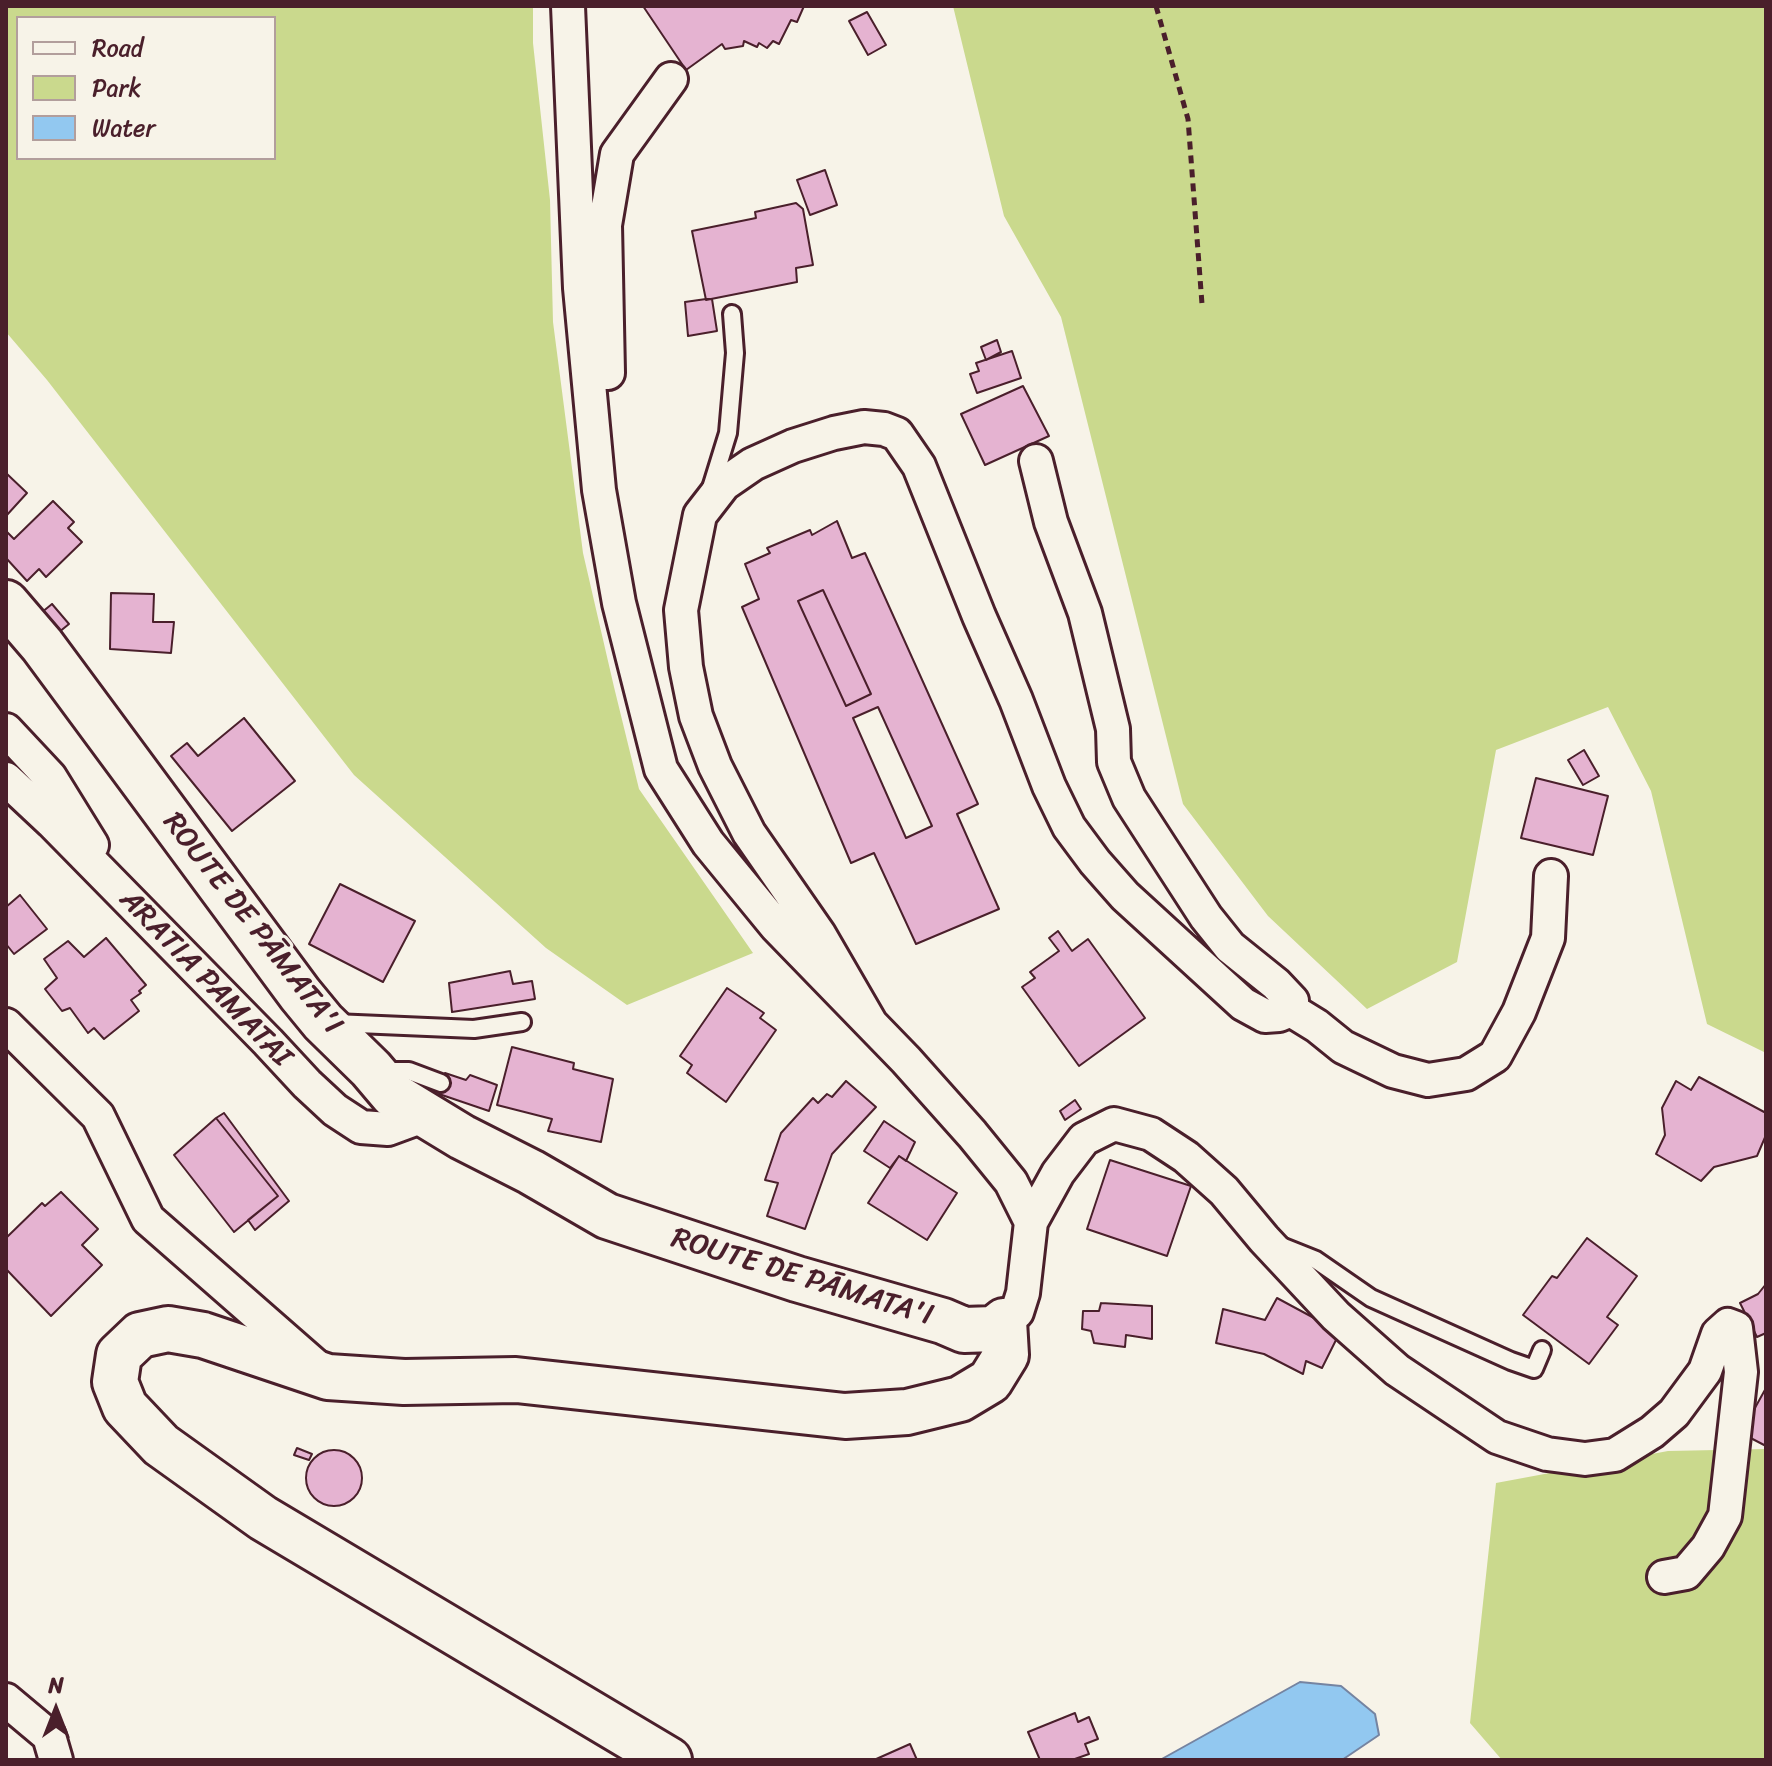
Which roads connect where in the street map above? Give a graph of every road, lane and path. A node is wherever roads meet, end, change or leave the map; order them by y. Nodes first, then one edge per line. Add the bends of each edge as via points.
1 (568, 6) edge
2 (1156, 6) edge
3 (671, 79) dead end
4 (1202, 304) dead end
5 (732, 314) dead end
6 (1036, 461) dead end
7 (700, 515) junction
8 (6, 603) edge
9 (625, 627) junction
10 (6, 730) edge
11 (6, 779) edge
12 (1551, 876) dead end
13 (121, 892) junction
14 (1291, 1010) junction
15 (522, 1022) dead end
16 (870, 1022) junction
17 (324, 1023) junction
18 (6, 1025) edge
19 (433, 1099) junction
20 (1031, 1222) junction
21 (1264, 1239) junction
22 (1004, 1321) junction
23 (1542, 1350) dead end
24 (328, 1377) junction
25 (1664, 1577) dead end
26 (6, 1700) edge
27 (620, 1744) edge
28 (56, 1760) edge
29 (669, 1760) edge

1 - 9 street via 583,319 599,490
2 - 4 path via 1188,119
3 - 9 street via 617,154 605,225 609,399 635,604
5 - 7 lane via 735,353 728,433
6 - 14 street via 1051,522 1085,613 1113,729 1114,762 1129,798 1206,917 1230,947 1284,992 1292,1001
7 - 14 street via 724,484 793,446 864,427 897,434 919,466 1069,827 1125,896 1243,1004 1265,1016
7 - 16 street via 681,610 696,716 749,833 819,934
8 - 17 street, ROUTE DE PĀMATA'I
9 - 16 street via 661,769 708,843 766,915
10 - 13 street via 50,777
11 - 13 street, ARATIA PAMATAI
12 - 14 street via 1548,938 1519,1012 1495,1056 1466,1074 1428,1080 1393,1071 1343,1047
13 - 19 street, ARATIA PAMATAI via 335,1110 361,1127 388,1129
15 - 17 lane, ARATIA PAMATAI via 474,1029
16 - 20 street via 1011,1182
17 - 19 street, ROUTE DE PĀMATA'I via 393,1095
18 - 24 street via 98,1116 148,1219
19 - 22 street, ROUTE DE PĀMATA'I via 462,1137 607,1216 964,1330 994,1329
20 - 21 street via 1084,1139 1114,1124 1151,1134 1186,1157 1224,1191
20 - 22 street via 1023,1293 1017,1312
21 - 23 lane via 1316,1260 1371,1298 1511,1361 1534,1369
21 - 25 street via 1336,1316 1397,1370 1497,1437 1547,1454 1585,1459 1615,1455 1652,1432 1674,1413 1705,1371 1718,1334 1728,1325 1736,1328 1741,1372 1725,1516 1686,1573
22 - 24 street via 1006,1355 990,1381 960,1399 907,1412 845,1416 516,1380
24 - 27 street via 203,1335 168,1329 140,1335 119,1355 115,1382 125,1407 161,1445 255,1512
26 - 28 street via 49,1736
27 - 29 street

